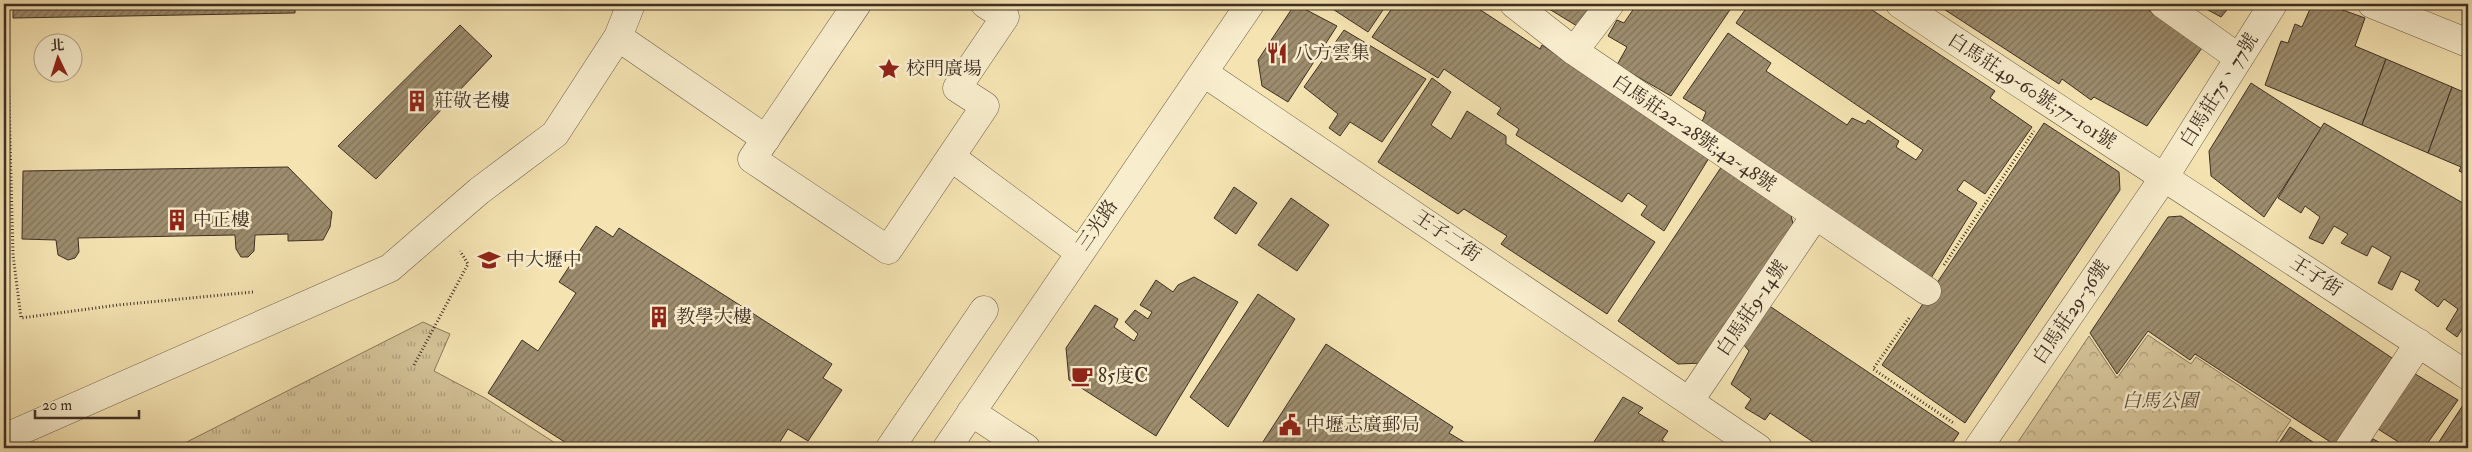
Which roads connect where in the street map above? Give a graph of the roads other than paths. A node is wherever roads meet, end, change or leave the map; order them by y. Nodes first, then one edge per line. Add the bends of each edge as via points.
1 (631, 4) edge
2 (857, 4) edge
3 (985, 4) edge
4 (1250, 4) edge
5 (1514, 4) edge
6 (1610, 4) edge
7 (1900, 4) edge
8 (2163, 4) edge
9 (2273, 4) edge
10 (2372, 4) edge
11 (618, 37) junction
12 (2468, 43) edge
13 (1574, 51) junction
14 (2239, 58) junction
15 (1204, 73) junction
16 (766, 139) junction
17 (951, 157) junction
18 (2165, 176) junction
19 (1815, 216) junction
20 (1079, 252) junction
21 (1927, 290) road end
22 (984, 310) dead end
23 (2419, 343) junction
24 (2468, 376) edge
25 (1690, 400) junction
26 (971, 412) junction
27 (4, 438) edge
28 (1981, 445) edge
29 (890, 448) edge
30 (947, 448) edge
31 (1026, 448) edge
32 (1758, 448) edge
33 (2349, 448) edge

1 - 11 street
2 - 16 street
3 - 17 street via 1005,17 957,88 985,106
4 - 15 street, 三光路
5 - 13 street, 白馬莊22~28號;42~48號
6 - 13 street
7 - 18 street, 白馬莊49~60號;77~101號 via 2051,105
8 - 14 street
9 - 14 street, 白馬莊75、77號
10 - 12 street
11 - 16 street
11 - 27 street via 555,134 479,191 390,268
13 - 19 street, 白馬莊22~28號;42~48號
14 - 18 street, 白馬莊75、77號
15 - 20 street, 三光路
15 - 25 street, 王子二街
16 - 17 street via 752,159 888,250
17 - 20 street
18 - 23 street, 王子街
18 - 28 street, 白馬莊29~36號
19 - 21 street, 白馬莊22~28號;42~48號
19 - 25 street, 白馬莊9~14號
20 - 26 street, 三光路
22 - 29 street
23 - 24 street, 王子街
23 - 33 street
25 - 32 street, 王子二街
26 - 30 street, 三光路
26 - 31 street

